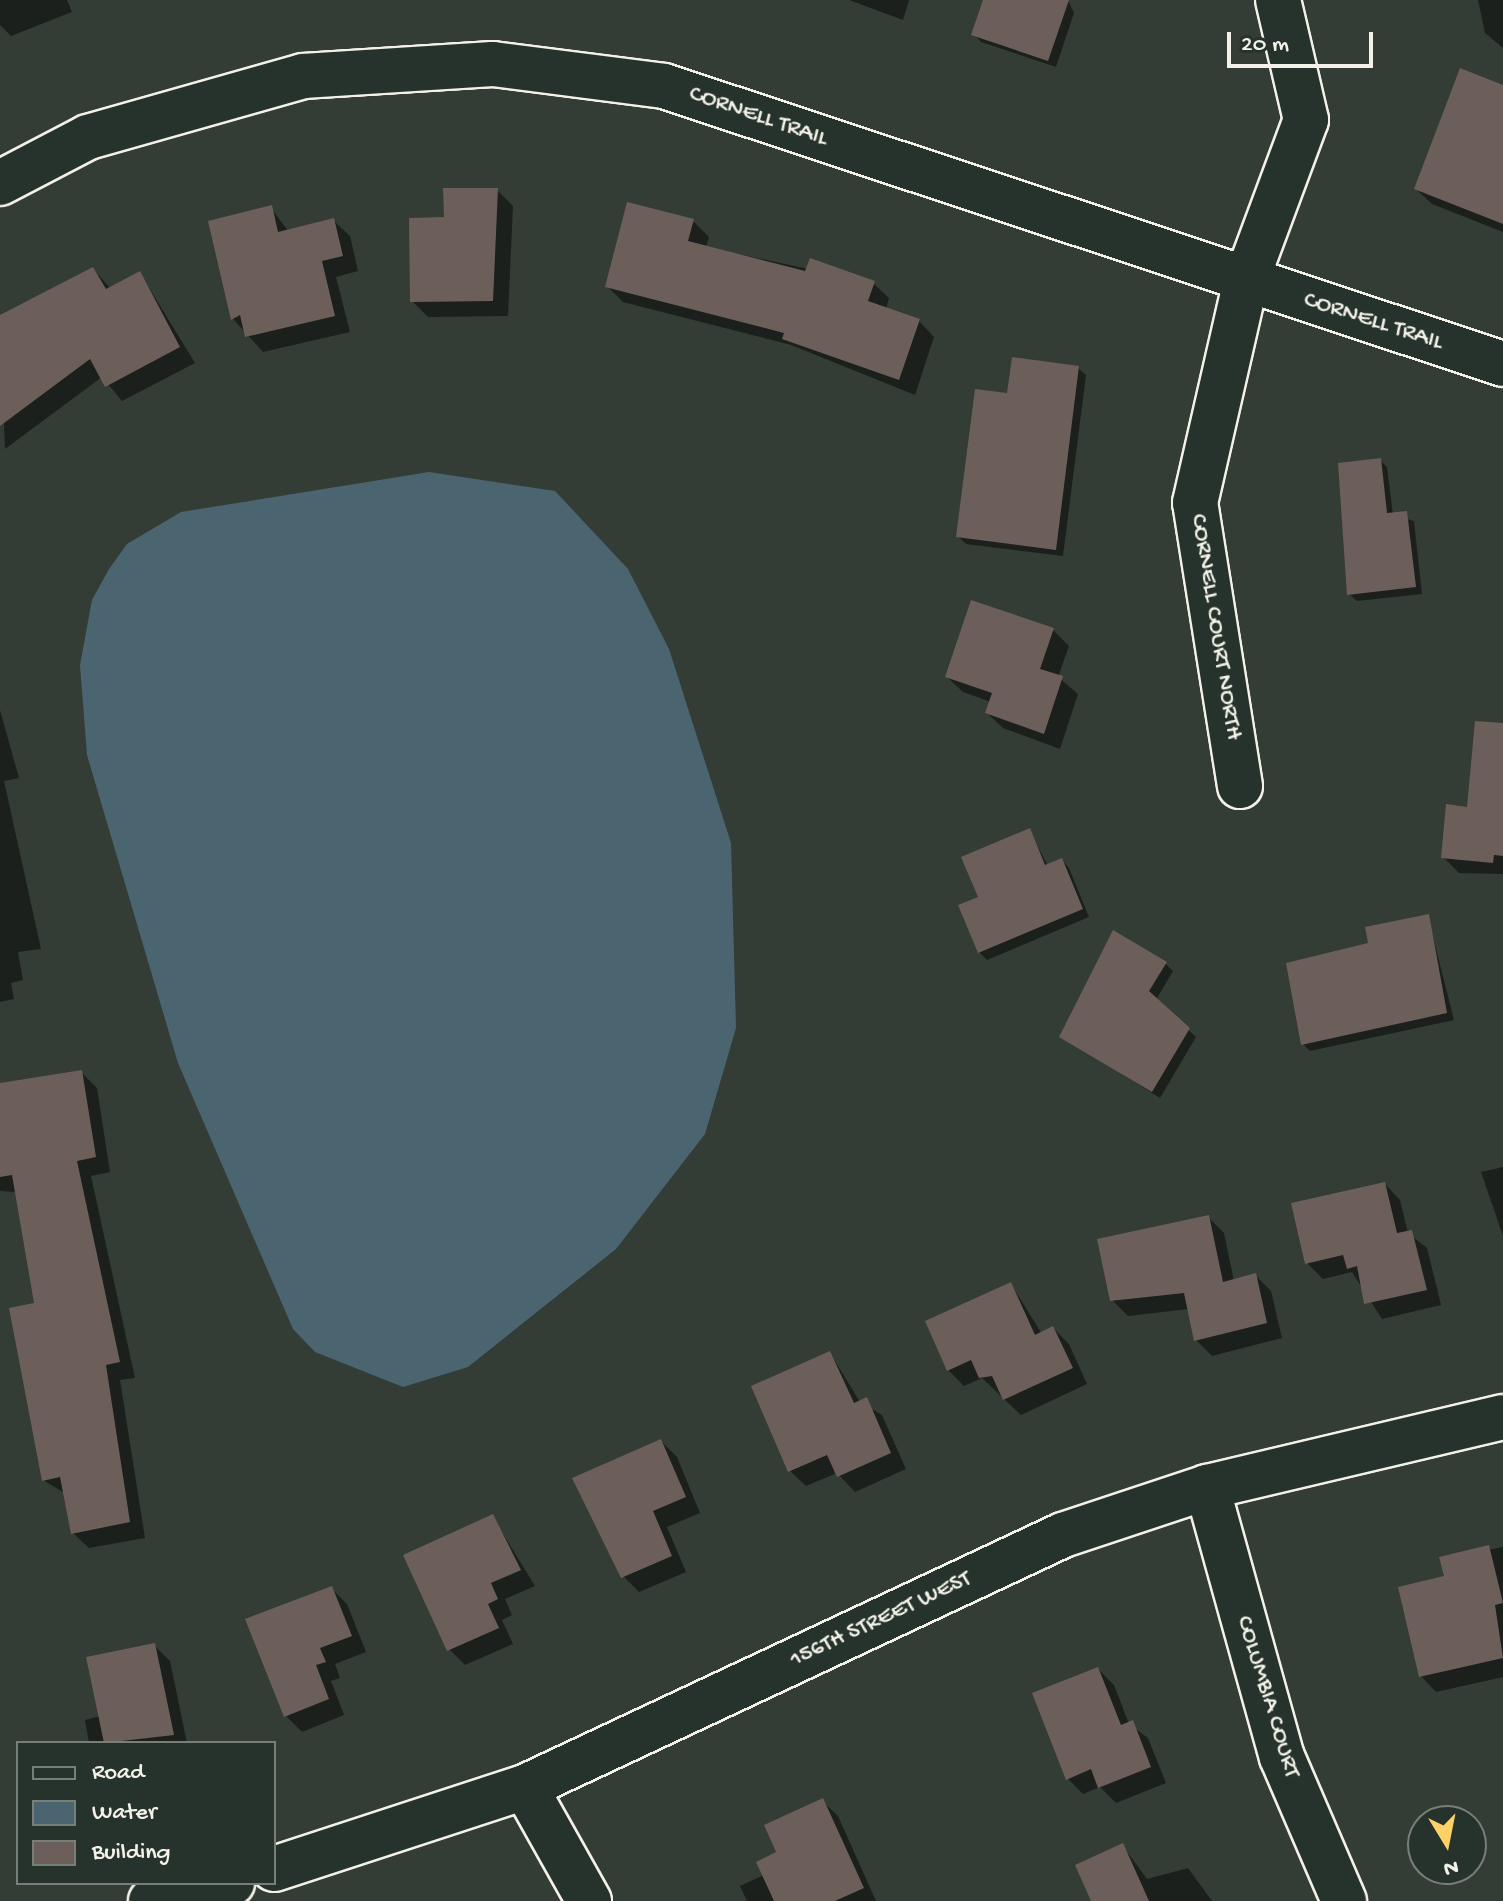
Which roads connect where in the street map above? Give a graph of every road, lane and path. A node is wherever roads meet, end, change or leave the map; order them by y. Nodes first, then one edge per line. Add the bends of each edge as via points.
1 (1278, 0) edge
2 (0, 183) edge
3 (1246, 281) junction
4 (1503, 364) edge
5 (1240, 786) dead end
6 (1503, 1417) edge
7 (1207, 1487) junction
8 (525, 1787) junction
9 (276, 1868) edge
10 (223, 1885) edge
11 (151, 1901) edge
12 (589, 1901) edge
13 (1344, 1901) edge

1 - 3 street, CORNELL COURT NORTH via 1306,120
2 - 3 street, CORNELL TRAIL via 88,137 303,76 493,64 664,86
3 - 4 street, CORNELL TRAIL
3 - 5 street, CORNELL COURT NORTH via 1195,503
6 - 7 street, 156TH STREET WEST
7 - 8 street, 156TH STREET WEST via 1063,1535
7 - 13 street, COLUMBIA COURT via 1282,1757
8 - 9 street, 156TH STREET WEST
8 - 12 street
10 - 11 street

